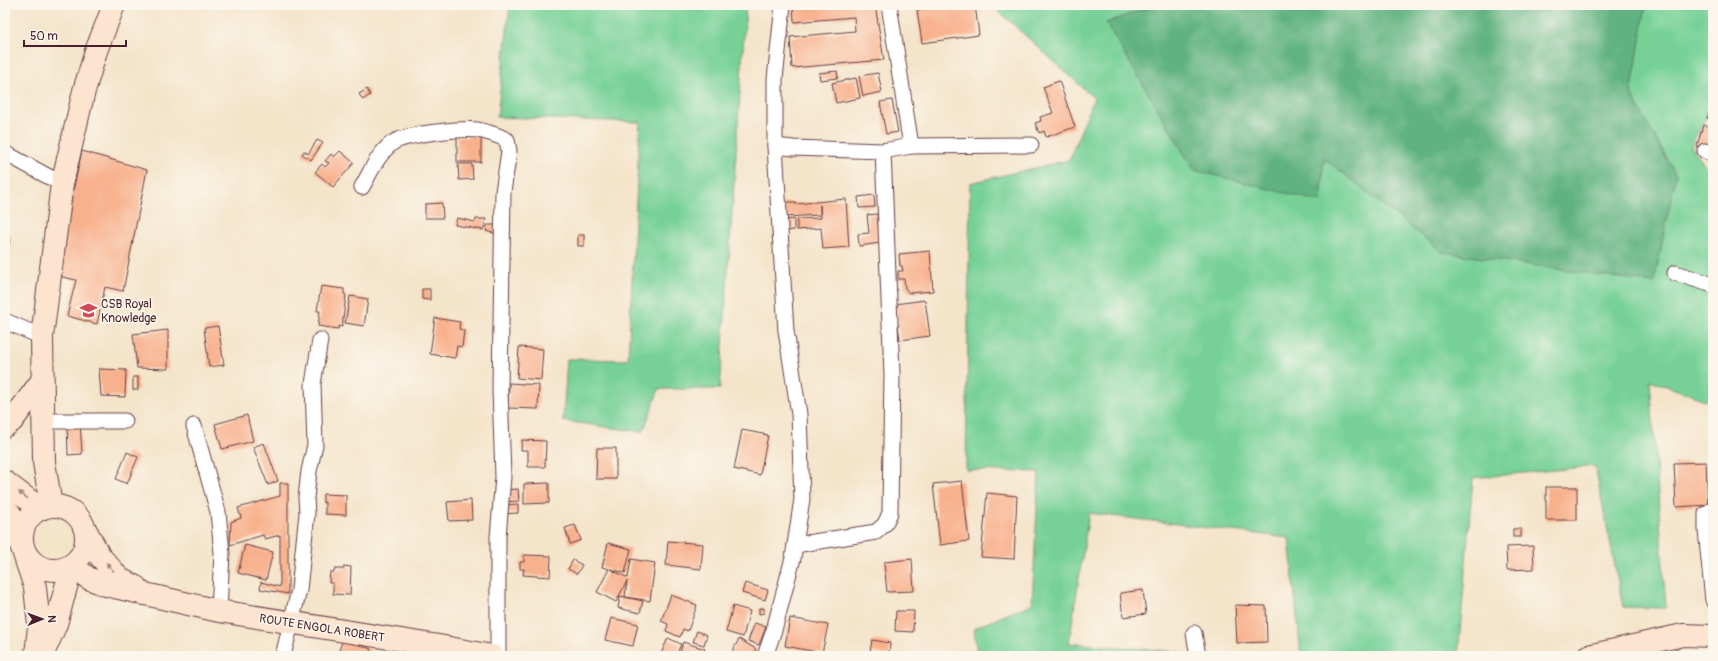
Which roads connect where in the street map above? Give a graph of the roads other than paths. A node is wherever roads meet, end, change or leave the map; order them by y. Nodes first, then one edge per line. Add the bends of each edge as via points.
1 (114, 5) edge
2 (784, 5) edge
3 (889, 5) edge
4 (776, 146) junction
5 (911, 146) junction
6 (1031, 146) dead end
7 (883, 151) junction
8 (5, 153) edge
9 (62, 184) junction
10 (362, 187) dead end
11 (1675, 273) dead end
12 (1713, 285) edge
13 (5, 321) edge
14 (42, 337) junction
15 (320, 340) dead end
16 (42, 389) junction
17 (48, 421) junction
18 (125, 421) dead end
19 (5, 426) edge
20 (194, 426) dead end
21 (5, 482) edge
22 (5, 508) edge
23 (1713, 509) edge
24 (62, 513) junction
25 (795, 545) junction
26 (23, 548) junction
27 (72, 565) junction
28 (154, 596) junction
29 (1713, 600) edge
30 (219, 612) junction
31 (291, 624) junction
32 (1194, 633) dead end
33 (1713, 636) edge
34 (436, 651) edge
35 (36, 656) edge
36 (42, 656) edge
37 (283, 656) edge
38 (492, 656) edge
39 (498, 656) edge
40 (765, 656) edge
41 (1198, 656) edge
42 (1588, 656) edge

1 - 9 street via 88,78
2 - 4 street via 775,79
3 - 5 street
4 - 7 street
4 - 25 street via 786,331 799,414 802,499
5 - 6 street
5 - 7 street
7 - 25 street via 892,374 890,513 885,524 876,532
8 - 9 street
9 - 14 street
10 - 39 street via 392,142 416,134 477,130 507,140 509,151 502,208 500,389 503,477 498,537
11 - 12 street
13 - 14 street
14 - 16 street
15 - 31 street via 313,384 315,445 307,491 308,513 299,590
16 - 17 street
16 - 19 street
16 - 24 street via 44,462
17 - 18 street
17 - 24 street
20 - 30 street via 218,512 222,553
24 -> 21 street
22 - 26 street via 11,515
23 - 29 street via 1706,514 1706,530
24 - 26 street via 30,517 23,529
24 - 27 street via 86,536 80,557
28 -> 24 street, ROUTE ENGOLA ROBERT via 120,578
25 - 40 street via 776,623
26 - 27 street via 30,560 43,569 58,570
26 - 35 street via 35,587 39,626
27 - 28 street, ROUTE ENGOLA ROBERT via 88,578 106,585
27 - 36 street via 56,624
28 - 30 street, ROUTE ENGOLA ROBERT
30 - 31 street, ROUTE ENGOLA ROBERT
31 - 34 street, ROUTE ENGOLA ROBERT
31 - 37 street
32 - 41 street
33 - 42 street via 1683,635
34 - 38 street, ROUTE ENGOLA ROBERT

